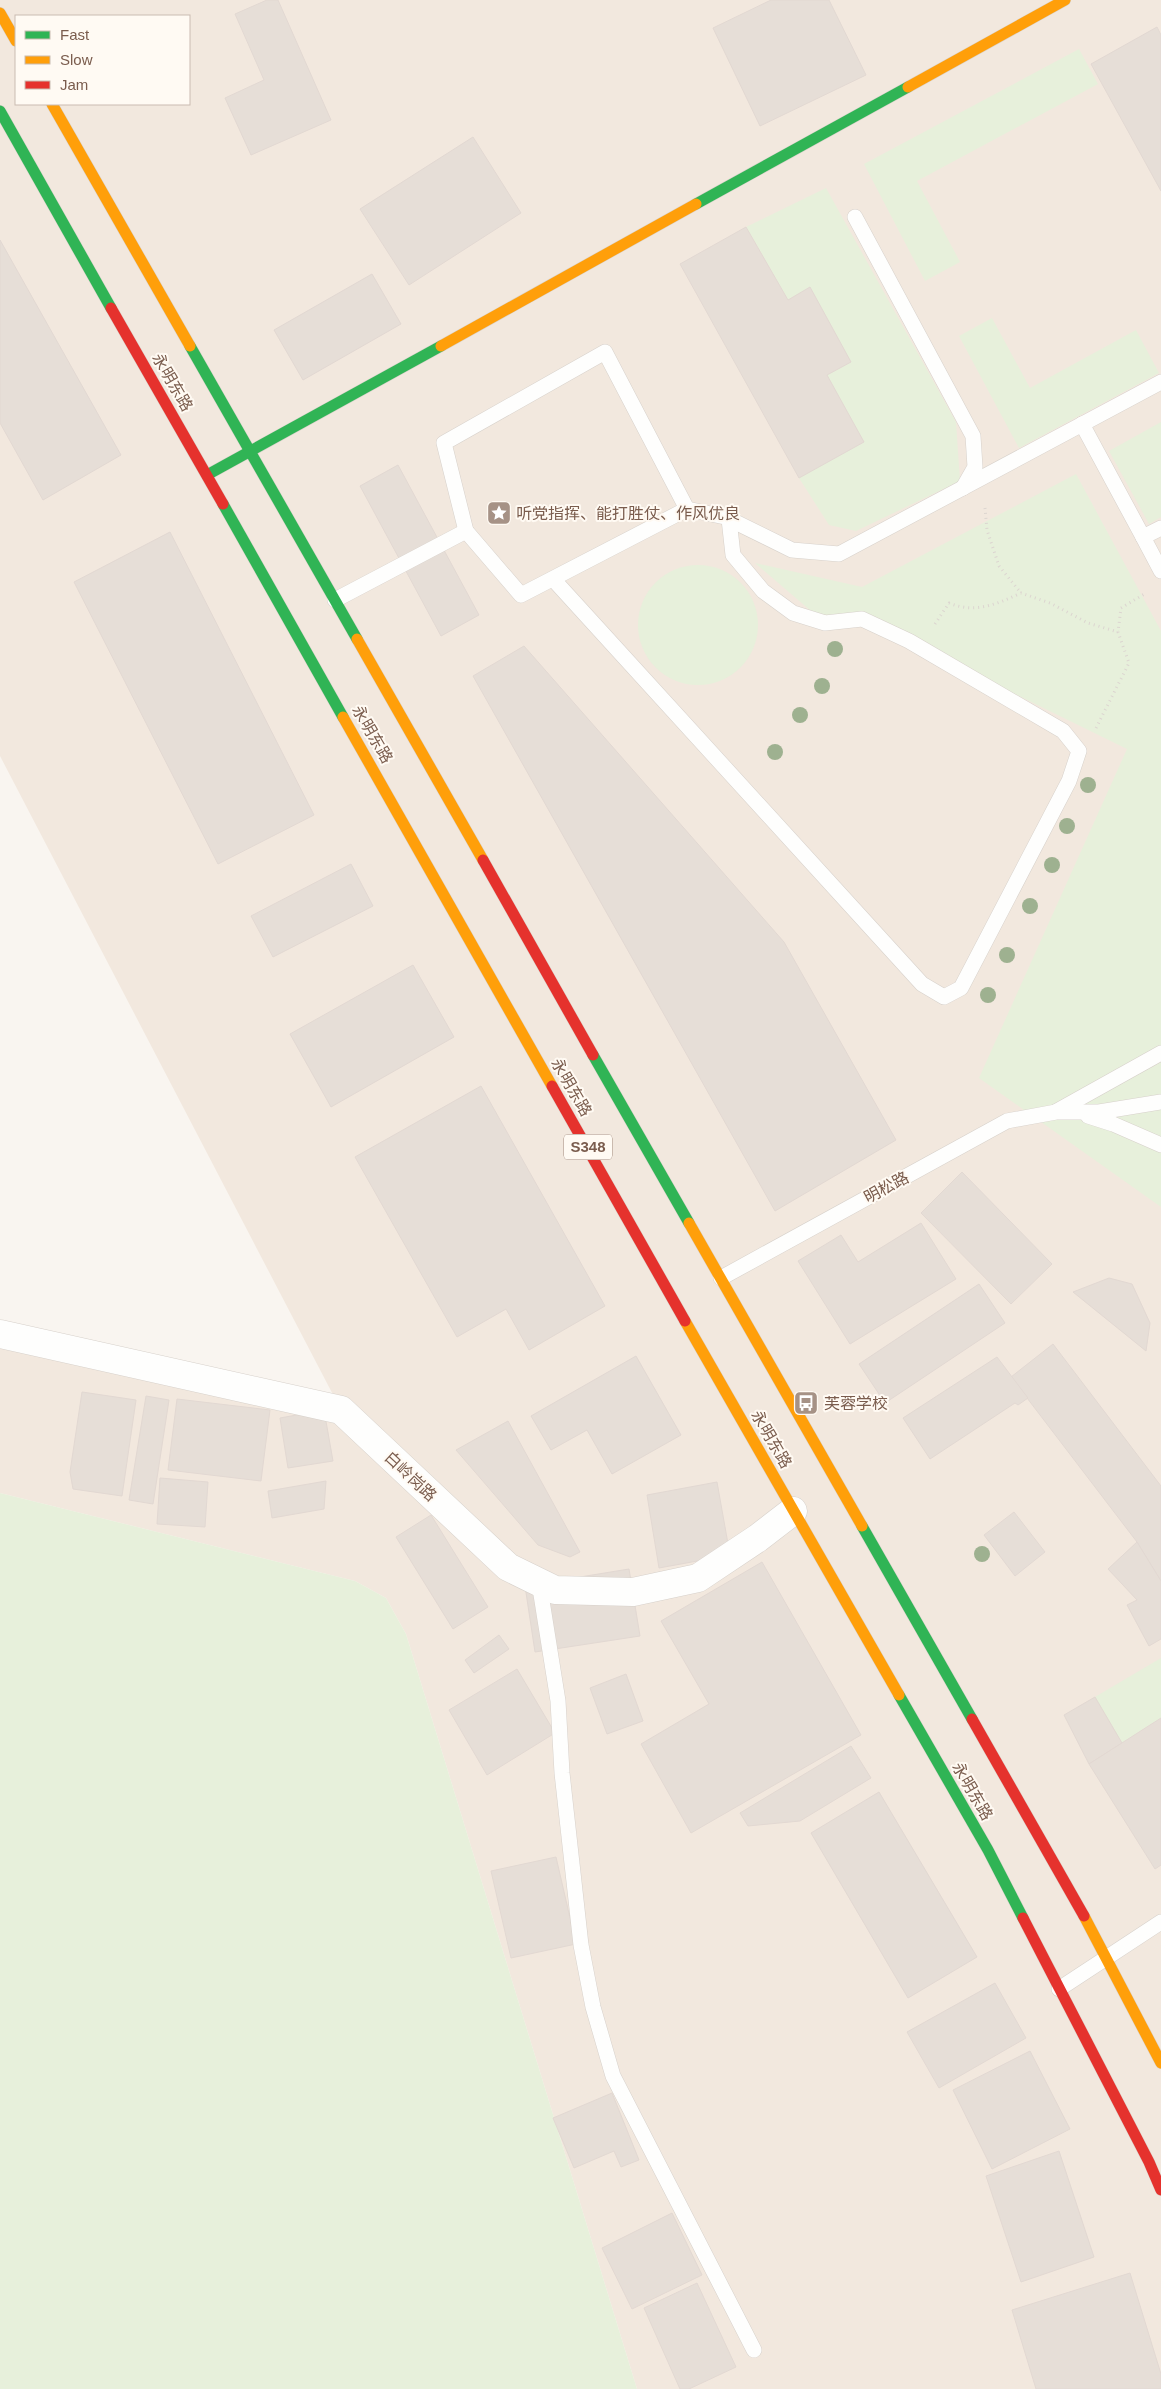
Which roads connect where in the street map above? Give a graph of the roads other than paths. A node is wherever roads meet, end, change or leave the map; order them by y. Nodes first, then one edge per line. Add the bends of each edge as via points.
1 (1065, 0) edge
2 (0, 13) edge
3 (15, 39) edge
4 (53, 105) edge
5 (0, 111) edge
6 (854, 218) dead end
7 (1161, 382) edge
8 (1082, 424) junction
9 (249, 451) junction
10 (206, 475) junction
11 (963, 488) junction
12 (687, 509) junction
13 (730, 518) junction
14 (1161, 528) edge
15 (466, 531) junction
16 (1143, 537) junction
17 (1161, 571) edge
18 (553, 579) junction
19 (335, 600) junction
20 (1161, 1053) edge
21 (1161, 1102) edge
22 (1056, 1112) junction
23 (1073, 1112) junction
24 (1161, 1145) edge
25 (721, 1278) junction
26 (0, 1334) edge
27 (793, 1510) junction
28 (539, 1582) junction
29 (1161, 1922) edge
30 (1107, 1958) junction
31 (1059, 1989) junction
32 (1149, 2039) junction
33 (1161, 2053) edge
34 (1161, 2063) edge
35 (1161, 2190) edge
36 (754, 2350) dead end

1 - 9 main road
2 - 3 main road
4 - 9 main road, 永明东路 / S348
5 - 10 main road, 永明东路 / S348
6 - 11 lane via 973,436 975,467
7 - 8 lane
8 - 11 lane
8 - 16 lane
9 - 10 main road
9 - 19 main road, 永明东路 / S348
10 - 27 main road, 永明东路 / S348
11 - 13 lane via 839,554 792,550
12 - 13 lane
12 - 15 lane via 605,352 444,443
12 - 18 lane
13 - 18 lane via 733,555 763,591 793,613 825,623 862,619 1063,731 1079,750 1070,781 961,988 944,997 922,984
14 - 16 lane
15 - 18 lane via 521,595
15 - 19 lane
16 - 17 lane
19 - 25 main road, 永明东路 / S348
20 - 22 lane, 明松路
21 - 23 lane, 明松路 via 1099,1112
22 - 23 lane, 明松路
22 - 25 lane, 明松路 via 1007,1122
23 - 24 lane, 明松路 via 1113,1124
25 - 30 main road, 永明东路 / S348
26 - 28 street, 白岭岗路 via 341,1410 508,1567
27 - 28 street, 白岭岗路 via 698,1578 633,1592 555,1590
27 - 31 main road, 永明东路 / S348 via 988,1850
28 - 36 lane via 558,1701 562,1773 580,1935 593,2007 613,2076
29 - 30 lane
30 - 31 lane
30 - 32 main road, 永明东路 / S348
31 - 35 main road, 永明东路 / S348
32 - 33 lane
32 - 34 main road, 永明东路 / S348

